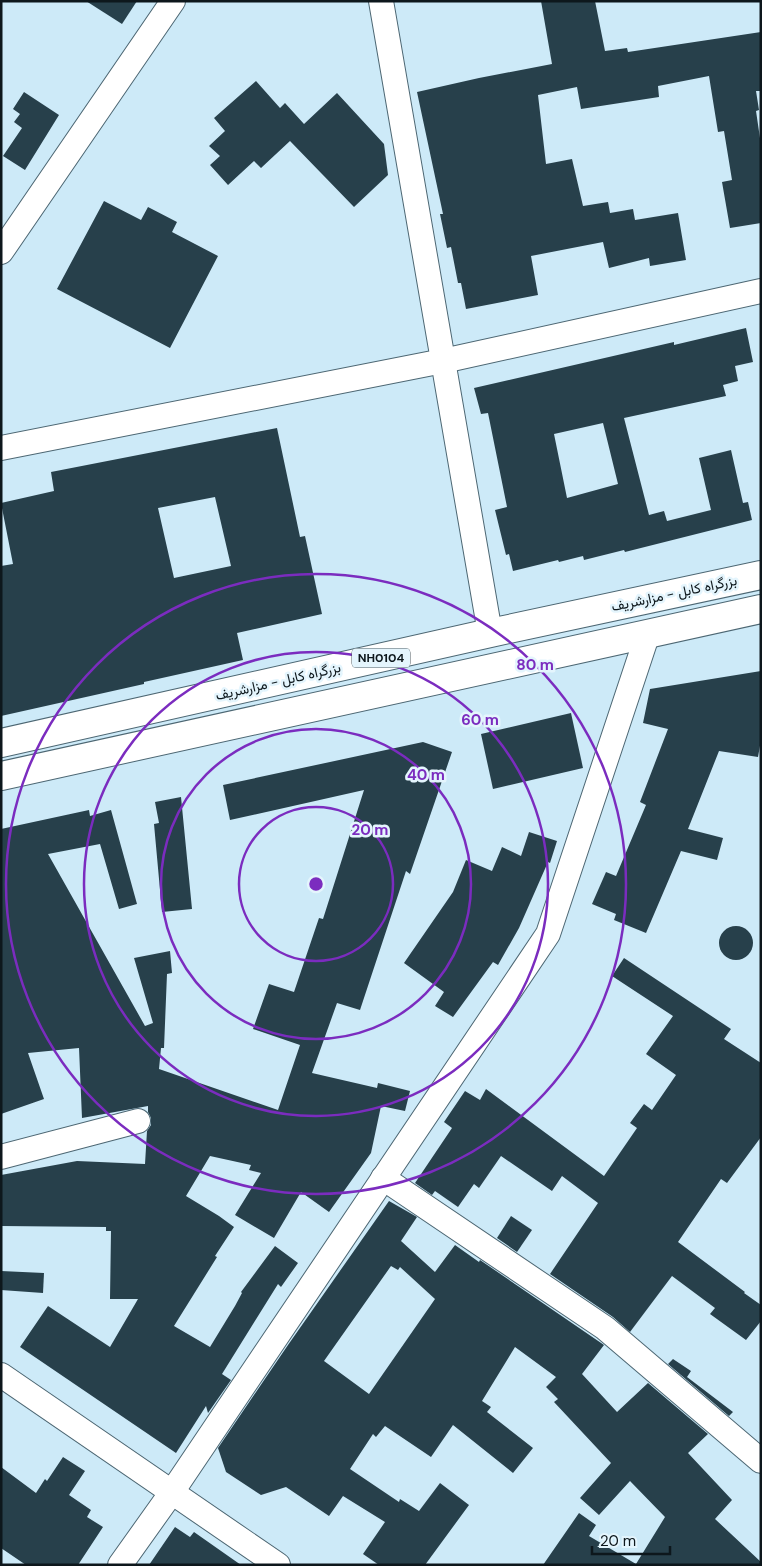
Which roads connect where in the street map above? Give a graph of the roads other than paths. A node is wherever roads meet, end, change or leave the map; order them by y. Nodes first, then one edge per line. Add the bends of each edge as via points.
1 (173, 1) edge
2 (381, 1) edge
3 (1, 252) edge
4 (761, 291) edge
5 (443, 361) junction
6 (1, 448) edge
7 (761, 575) edge
8 (761, 609) edge
9 (490, 633) junction
10 (648, 633) junction
11 (1, 743) edge
12 (1, 776) edge
13 (138, 1121) dead end
14 (1, 1157) edge
15 (383, 1178) junction
16 (1, 1375) edge
17 (761, 1461) edge
18 (172, 1492) junction
19 (120, 1565) edge
20 (278, 1565) edge

1 - 3 street
2 - 5 street
4 - 5 street
5 - 6 street
5 - 9 street
7 - 9 highway, بزرگراه کابل - مزارشریف / NH0104
8 - 10 highway, NH0104
9 - 11 highway, بزرگراه کابل - مزارشریف / NH0104
10 - 12 highway, NH0104
10 - 15 street via 548,934
13 - 14 street
15 - 17 street via 605,1328
15 - 18 street
16 - 18 street
18 - 19 street
18 - 20 street

